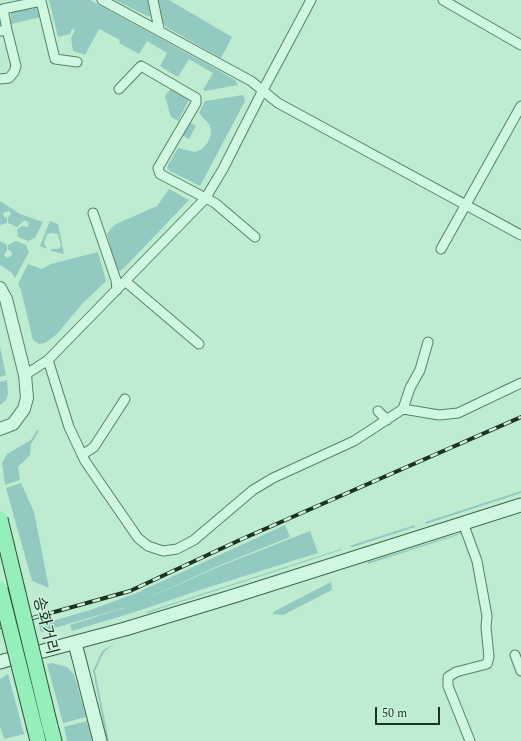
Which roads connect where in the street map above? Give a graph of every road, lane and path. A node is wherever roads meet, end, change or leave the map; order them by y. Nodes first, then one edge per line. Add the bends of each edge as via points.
1 (102, 0) edge
2 (153, 0) edge
3 (312, 0) edge
4 (443, 0) edge
5 (15, 3) edge
6 (158, 29) junction
7 (4, 31) edge
8 (521, 45) edge
9 (77, 62) dead end
10 (0, 79) edge
11 (119, 89) dead end
12 (263, 90) junction
13 (521, 106) edge
14 (205, 199) junction
15 (466, 205) junction
16 (93, 213) dead end
17 (521, 235) edge
18 (255, 238) dead end
19 (441, 249) dead end
20 (125, 281) junction
21 (0, 288) edge
22 (117, 290) junction
23 (428, 342) dead end
24 (199, 344) dead end
25 (48, 360) junction
26 (25, 375) junction
27 (521, 383) edge
28 (125, 399) dead end
29 (403, 409) junction
30 (378, 411) dead end
31 (387, 420) junction
32 (0, 429) edge
33 (82, 455) junction
34 (521, 504) edge
35 (0, 519) edge
36 (463, 523) junction
37 (0, 589) edge
38 (75, 643) junction
39 (43, 651) dead end
40 (515, 655) dead end
41 (521, 671) edge
42 (37, 735) edge
43 (54, 741) edge
44 (100, 741) edge
45 (470, 741) edge

1 - 6 street
2 - 6 street
3 - 12 street
4 - 8 street
5 - 7 street via 3,9
5 - 9 street via 41,1 55,59
6 - 12 street
7 - 10 street via 16,66 9,78
11 - 14 street via 141,66 196,98 196,103 158,168 160,174
12 - 14 street
12 - 15 street via 278,103
13 - 15 street
14 - 18 street via 215,203
14 - 20 street
15 - 17 street
15 - 19 street
16 - 22 street via 116,280
20 - 22 street
20 - 24 street
21 - 26 street via 6,299
22 - 25 street
23 - 29 street via 420,370
25 - 26 street
25 - 33 street via 69,427
26 - 32 street via 24,409 13,424
27 - 29 street via 458,413 439,415
28 - 33 street via 94,447
29 - 31 street
30 - 31 street
31 - 33 street via 354,442 273,478 253,490 194,540 177,549 163,551 148,546 138,538 122,518
34 - 36 main road
35 - 43 main road, 송화거리, bridge
36 - 38 main road via 237,595
36 - 45 street via 477,561 487,616 489,657 487,664 456,672 448,677 448,686
37 - 42 main road, bridge
38 - 39 main road
38 - 44 main road
40 - 41 street

